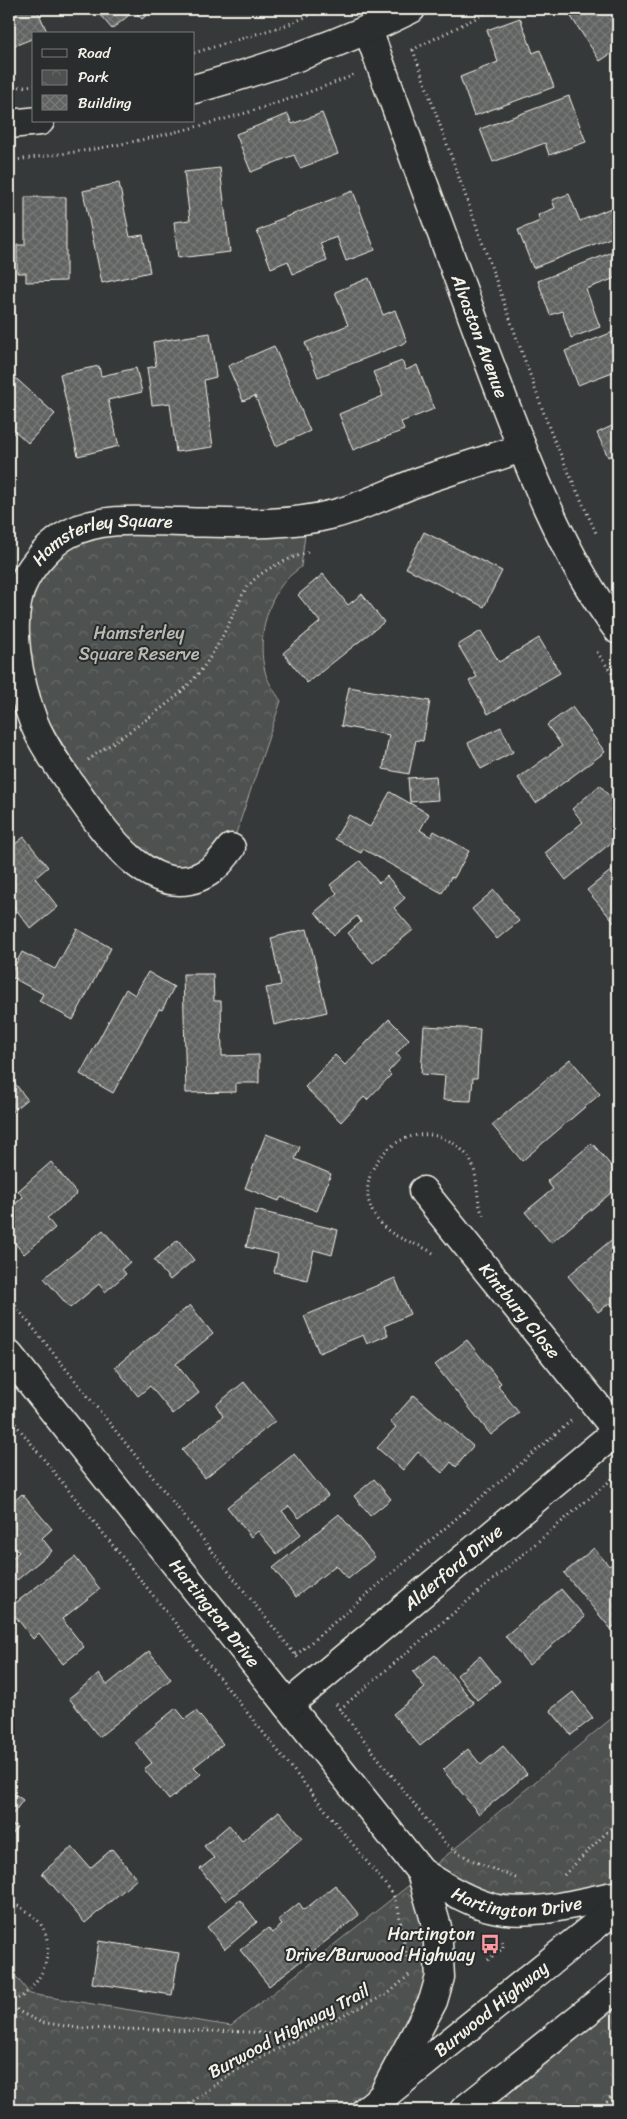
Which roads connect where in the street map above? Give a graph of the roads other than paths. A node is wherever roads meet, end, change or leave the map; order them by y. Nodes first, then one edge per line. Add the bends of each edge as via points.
1 (411, 9) edge
2 (368, 30) junction
3 (195, 89) edge
4 (32, 122) edge
5 (9, 124) edge
6 (521, 448) junction
7 (618, 630) edge
8 (231, 848) dead end
9 (422, 1191) dead end
10 (9, 1356) edge
11 (618, 1431) edge
12 (288, 1706) junction
13 (421, 1872) junction
14 (618, 1895) edge
15 (618, 1907) edge
16 (618, 1987) edge
17 (374, 2104) edge
18 (464, 2110) edge

1 - 2 main road
2 - 3 main road via 286,62
2 - 6 main road, Alvaston Avenue
4 - 5 main road
6 - 7 main road, Alvaston Avenue via 582,575
6 - 8 main road, Hamsterley Square via 335,514 298,520 235,523 128,520 70,532 54,544 24,581 17,603 15,629 24,690 35,725 110,838 146,869 164,878 181,880 199,877 215,868
9 - 11 main road, Kintbury Close
10 - 12 main road, Hartington Drive
11 - 12 main road, Alderford Drive
12 - 13 main road, Hartington Drive
13 - 14 main road, Hartington Drive via 455,1892 494,1908 534,1910
13 - 17 main road, Hartington Drive via 437,1927 440,1977 432,2001
15 - 17 main road, Burwood Highway
16 - 18 main road

